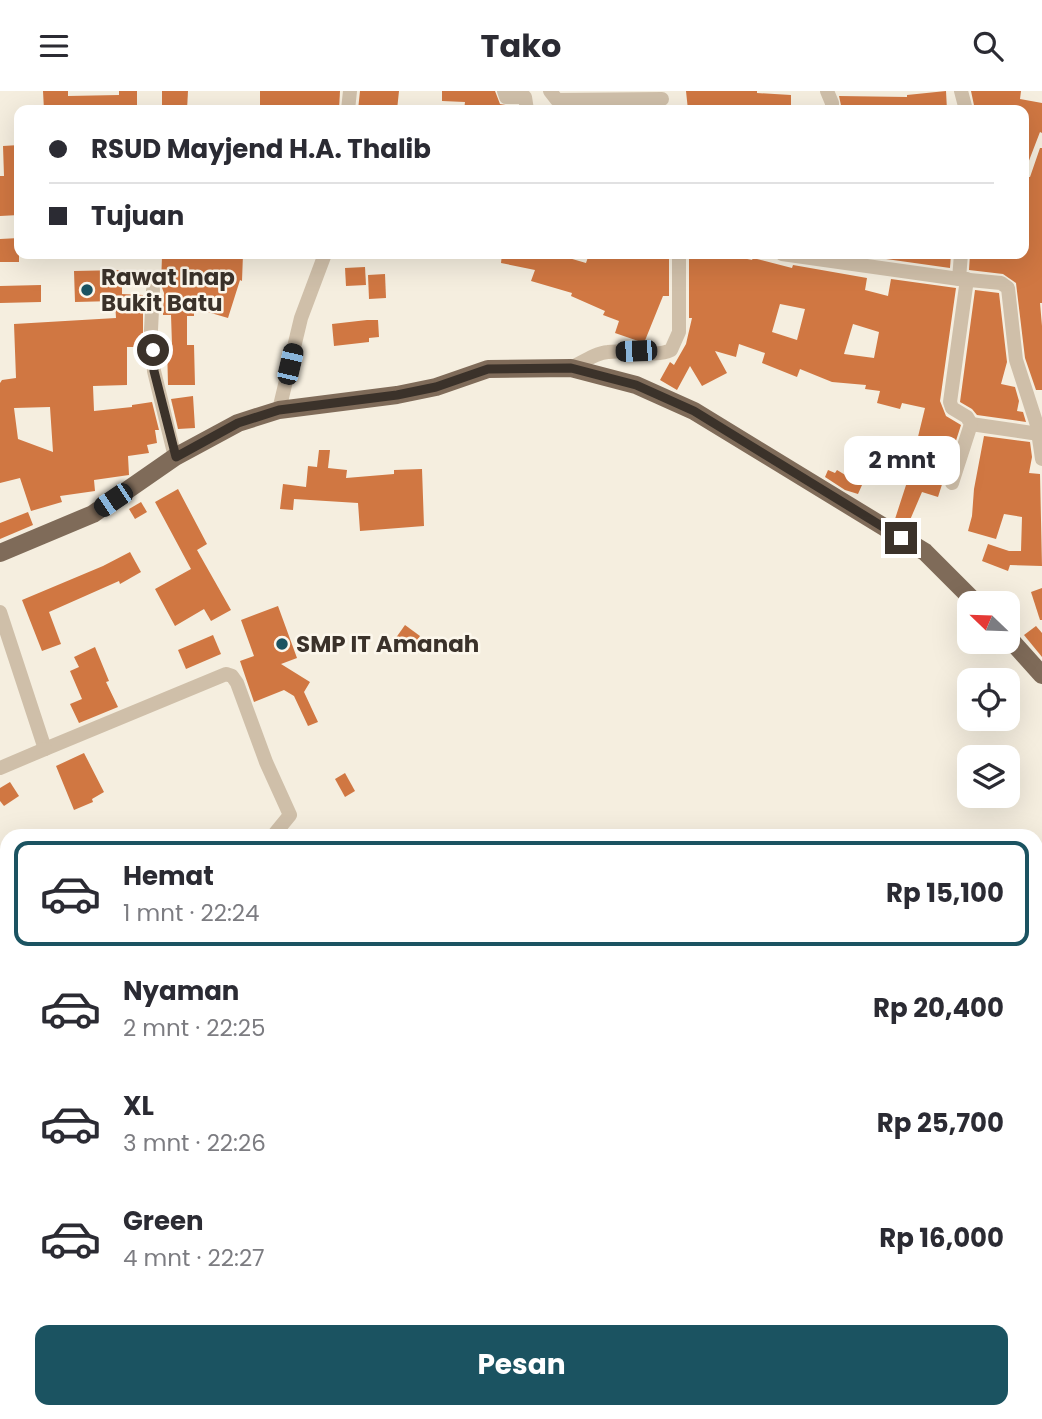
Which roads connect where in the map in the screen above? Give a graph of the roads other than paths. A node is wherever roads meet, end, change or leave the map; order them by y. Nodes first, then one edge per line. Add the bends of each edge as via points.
1 (504, 91) edge
2 (550, 91) edge
3 (662, 100) edge
4 (526, 105) edge
5 (323, 259) edge
6 (679, 259) edge
7 (839, 259) edge
8 (961, 259) edge
9 (963, 279) junction
10 (153, 290) dead end
11 (571, 368) junction
12 (279, 410) junction
13 (971, 424) junction
14 (1039, 435) junction
15 (176, 457) junction
16 (1042, 459) edge
17 (952, 483) dead end
18 (0, 554) edge
19 (964, 591) edge
20 (0, 613) edge
21 (1020, 650) edge
22 (1042, 675) edge
23 (45, 749) junction
24 (0, 768) edge
25 (279, 829) edge

1 - 4 street via 506,97 525,97
2 - 3 street via 557,100
5 - 12 street via 301,318
6 - 11 street via 679,332 671,350 608,352
7 - 9 street
8 - 9 street
9 - 13 street via 950,402
9 - 14 street via 1001,283 1008,288 1016,360
10 - 15 street via 154,371
11 - 12 main road via 488,369 397,395
11 - 19 main road via 636,385 694,411 925,552
12 - 15 main road via 238,423
13 - 14 street
13 - 17 street
14 - 16 street
15 - 18 main road via 93,514
20 - 23 street
21 - 22 main road
23 - 24 street
23 - 25 street via 226,674 232,676 290,815

